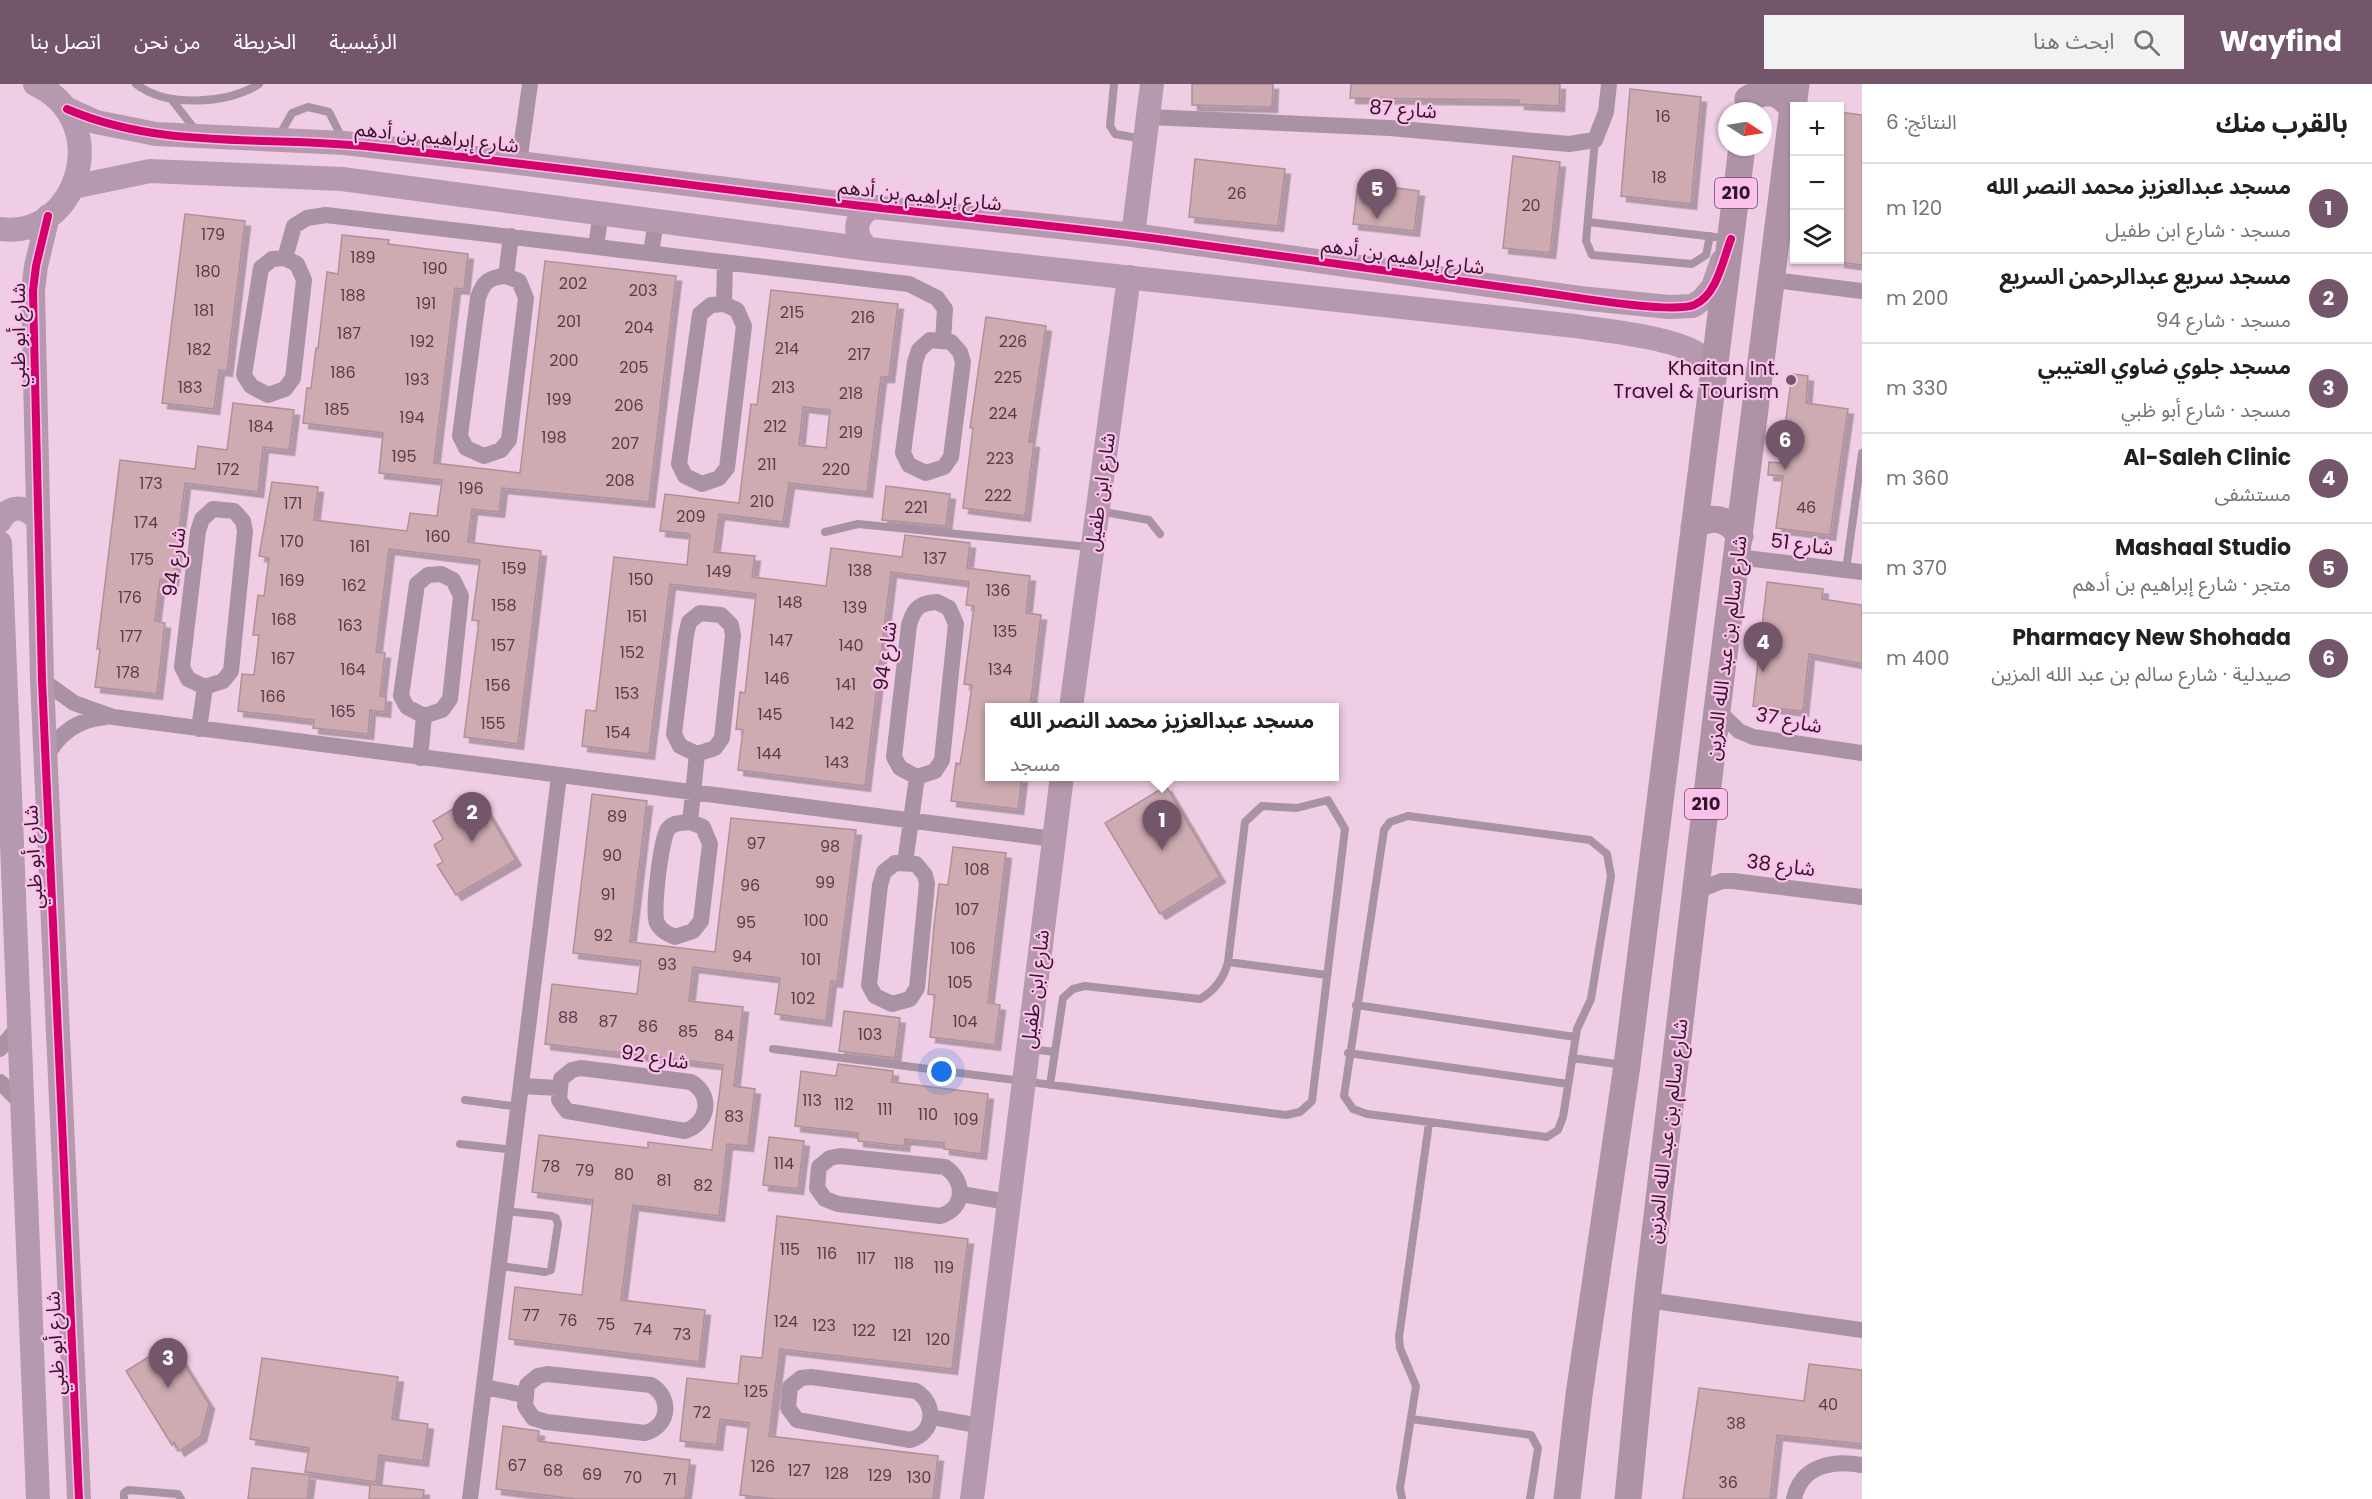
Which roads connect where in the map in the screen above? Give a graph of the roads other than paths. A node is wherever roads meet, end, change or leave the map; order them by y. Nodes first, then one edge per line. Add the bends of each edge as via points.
1 (136, 84) edge
2 (259, 84) edge
3 (530, 84) edge
4 (1114, 84) edge
5 (1152, 84) edge
6 (1609, 84) edge
7 (43, 86) edge
8 (1795, 97) edge
9 (1748, 98) edge
10 (172, 100) junction
11 (67, 109) junction
12 (1147, 128) junction
13 (212, 138) junction
14 (1595, 140) junction
15 (276, 141) junction
16 (344, 143) junction
17 (1740, 156) edge
18 (519, 163) junction
19 (222, 172) junction
20 (73, 187) junction
21 (806, 198) junction
22 (872, 207) junction
23 (601, 212) junction
24 (48, 216) junction
25 (656, 220) junction
26 (1588, 222) junction
27 (0, 229) edge
28 (511, 236) junction
29 (1133, 236) junction
30 (1720, 238) junction
31 (799, 239) junction
32 (596, 246) junction
33 (868, 249) junction
34 (651, 253) junction
35 (285, 258) junction
36 (725, 262) junction
37 (506, 276) junction
38 (1129, 277) junction
39 (1774, 280) junction
40 (1862, 291) edge
41 (1542, 292) junction
42 (724, 304) junction
43 (1537, 321) junction
44 (943, 340) junction
45 (1713, 376) junction
46 (1862, 453) edge
47 (1097, 511) junction
48 (36, 518) junction
49 (0, 521) edge
50 (1694, 527) junction
51 (825, 532) dead end
52 (1160, 534) dead end
53 (0, 543) edge
54 (1738, 546) junction
55 (1093, 547) junction
56 (1854, 571) edge
57 (42, 680) junction
58 (205, 687) junction
59 (1072, 703) edge
60 (1717, 710) junction
61 (424, 716) junction
62 (112, 717) junction
63 (199, 729) junction
64 (1862, 753) edge
65 (697, 754) junction
66 (420, 758) junction
67 (45, 760) junction
68 (559, 776) junction
69 (917, 777) junction
70 (1061, 781) edge
71 (692, 793) junction
72 (911, 821) junction
73 (690, 822) junction
74 (1054, 839) junction
75 (905, 863) junction
76 (1696, 891) junction
77 (1862, 897) edge
78 (1228, 962) junction
79 (1327, 975) junction
80 (1356, 1005) junction
81 (20, 1025) junction
82 (1575, 1037) junction
83 (0, 1049) edge
84 (773, 1049) dead end
85 (1028, 1049) junction
86 (1054, 1052) junction
87 (1348, 1053) junction
88 (1572, 1058) junction
89 (1627, 1065) junction
90 (0, 1082) edge
91 (1023, 1082) junction
92 (1568, 1084) junction
93 (1050, 1085) junction
94 (522, 1086) junction
95 (558, 1088) junction
96 (465, 1100) dead end
97 (24, 1106) junction
98 (519, 1107) junction
99 (1429, 1123) junction
100 (460, 1144) dead end
101 (514, 1150) junction
102 (961, 1194) junction
103 (1008, 1202) junction
104 (506, 1211) junction
105 (500, 1266) junction
106 (1647, 1300) junction
107 (1862, 1330) edge
108 (485, 1387) junction
109 (524, 1395) junction
110 (931, 1417) junction
111 (1411, 1419) junction
112 (981, 1426) junction
113 (1862, 1465) edge
114 (38, 1499) edge
115 (79, 1499) edge
116 (124, 1499) edge
117 (181, 1499) edge
118 (470, 1499) edge
119 (972, 1499) edge
120 (1402, 1499) edge
121 (1530, 1499) edge
122 (1567, 1499) edge
123 (1628, 1499) edge
124 (1794, 1499) edge

1 - 10 lane
2 - 10 lane via 242,92 200,100
3 - 18 street
4 - 12 lane via 1110,126 1114,134
5 - 12 street
6 - 14 street via 1606,112
7 - 11 street
8 - 9 main road via 1786,99 1773,92 1760,92
8 - 39 main road, شارع سالم بن عبد الله المزين / 210
10 - 13 lane
11 - 13 street, شارع إبراهيم بن أدهم via 127,130
11 - 20 street via 81,147
12 - 14 street, شارع 87 via 1390,128 1569,144
12 - 29 street
13 - 15 street, شارع إبراهيم بن أدهم
13 - 19 street via 210,156
14 - 26 lane
15 - 16 street, شارع إبراهيم بن أدهم
15 - 16 lane via 292,113 308,107 329,112
16 - 18 street, شارع إبراهيم بن أدهم
17 - 30 main road, 210
18 - 21 street, شارع إبراهيم بن أدهم
19 - 20 street via 150,171
19 - 23 street via 342,178
20 - 24 street
21 - 22 street, شارع إبراهيم بن أدهم
21 - 31 street via 826,208 828,226 822,235
22 - 29 street, شارع إبراهيم بن أدهم
22 - 33 street via 856,226 857,235
23 - 25 street
23 - 32 street
24 - 27 street via 28,226
24 - 48 street, شارع أبو ظبي via 33,291
25 - 31 street
25 - 34 street
26 - 30 lane
26 - 30 lane via 1586,246 1598,257 1692,264
28 - 32 street
28 - 35 street via 326,215 294,225
28 - 37 street
29 - 41 street, شارع إبراهيم بن أدهم
30 - 41 street, شارع إبراهيم بن أدهم via 1713,287 1693,306 1669,307
30 - 45 main road, 210
31 - 33 street
32 - 34 street
33 - 38 street
34 - 36 street
35 - 35 street via 272,259 261,268 244,375 251,386 268,395 285,389 293,378 304,280 297,264
36 - 42 street
36 - 44 street via 922,288 945,309
37 - 37 street via 488,279 478,298 460,436 466,448 484,456 501,450 509,440 526,298 519,281
38 - 43 street
38 - 47 street, شارع ابن طفيل
39 - 40 street
39 - 54 main road, شارع سالم بن عبد الله المزين / 210
41 - 43 street via 1550,298 1552,308 1547,317
42 - 42 street via 711,305 700,314 679,464 685,476 702,484 711,483 724,473 729,456 744,326 737,310
43 - 45 street via 1668,341 1704,359
44 - 44 street via 930,340 919,350 903,453 909,465 926,473 944,467 951,457 963,362 955,345
45 - 50 main road, 210
46 - 56 lane
47 - 52 lane via 1149,520
47 - 55 street, شارع ابن طفيل
48 - 49 street via 21,508 12,509
48 - 57 street, شارع أبو ظبي
50 - 54 main road via 1706,520 1719,519 1732,525
50 - 89 main road, 210
51 - 55 lane via 858,524
53 - 81 street, شارع أبو ظبي
54 - 56 street, 51 شارع
54 - 60 main road, شارع سالم بن عبد الله المزين / 210
55 - 59 street, شارع ابن طفيل
57 - 62 street via 74,703
57 - 67 street, شارع أبو ظبي
58 - 58 street, شارع 94 via 223,681 231,671 246,531 238,514 226,509 208,512 198,531 182,667 188,679
58 - 63 street
60 - 64 street, شارع 37 via 1753,737
60 - 76 main road, شارع سالم بن عبد الله المزين / 210
61 - 61 street via 442,710 450,699 461,596 453,580 441,574 428,575 417,584 401,696 407,707
61 - 66 street
62 - 63 street
62 - 67 street via 72,727 51,747
63 - 66 street
65 - 65 street via 715,748 722,738 733,635 726,618 713,613 700,613 689,622 674,734 680,746
65 - 71 street
66 - 68 street
67 - 115 street, شارع أبو ظبي
68 - 71 street
68 - 94 street
69 - 69 street, شارع 94 via 934,771 942,760 956,624 949,608 937,602 924,603 913,612 894,757 900,768
69 - 72 street
70 - 74 street, شارع ابن طفيل
71 - 72 street
71 - 73 street
72 - 74 street
72 - 75 street
73 - 73 street via 672,825 663,844 655,917 661,929 675,937 685,936 701,921 710,844 703,827
74 - 85 street, شارع ابن طفيل
75 - 75 street via 895,863 884,872 868,985 875,996 892,1005 901,1004 914,994 920,965 927,884 920,867
76 - 77 street, شارع 38 via 1733,881
76 - 106 main road, شارع سالم بن عبد الله المزين / 210
78 - 79 lane
78 - 79 lane via 1245,822 1262,806 1297,808 1328,800 1345,830
78 - 86 lane via 1219,982 1200,999 1085,986 1073,988 1059,1007
79 - 93 lane via 1312,1101 1300,1112 1286,1115
80 - 82 lane
80 - 82 lane via 1382,840 1390,822 1408,816 1590,840 1607,854 1611,876 1591,999
80 - 87 lane
81 - 83 street
81 - 97 street, شارع أبو ظبي
82 - 88 lane
84 - 91 lane
85 - 86 lane
85 - 91 street, شارع ابن طفيل
86 - 93 lane
87 - 92 lane
87 - 99 lane via 1344,1096 1353,1109
88 - 89 lane
88 - 92 lane
89 - 122 main road, 210
90 - 97 street
91 - 93 lane
91 - 103 street, شارع ابن طفيل
92 - 99 lane via 1561,1124 1547,1137
94 - 95 street
94 - 98 street
95 - 95 street, شارع 92 via 561,1105 573,1113 685,1131 697,1125 706,1108 701,1090 691,1082 581,1068 565,1074
96 - 98 lane
97 - 114 street, شارع أبو ظبي
98 - 101 street
99 - 111 lane via 1399,1337 1416,1386
100 - 101 lane
101 - 104 street
102 - 102 street via 956,1176 945,1167 840,1156 823,1163 817,1176 817,1188 825,1199 838,1204 946,1214
102 - 103 street
103 - 112 street, شارع ابن طفيل
104 - 105 street
104 - 105 lane via 552,1216 558,1224 551,1270
105 - 108 street
106 - 107 street
106 - 123 main road, شارع سالم بن عبد الله المزين / 210
108 - 109 street
108 - 118 street
109 - 109 street via 527,1411 533,1418 546,1422 645,1433 657,1428 666,1411 661,1393 651,1384 547,1374 531,1381
110 - 110 street via 926,1399 916,1391 811,1377 794,1383 788,1397 788,1408 797,1420 910,1440 922,1434
110 - 112 street
111 - 120 lane via 1400,1488
111 - 121 lane via 1531,1435 1538,1448
112 - 119 street, شارع ابن طفيل
113 - 124 street via 1838,1462 1816,1468 1799,1485
116 - 117 lane via 128,1490 178,1494

